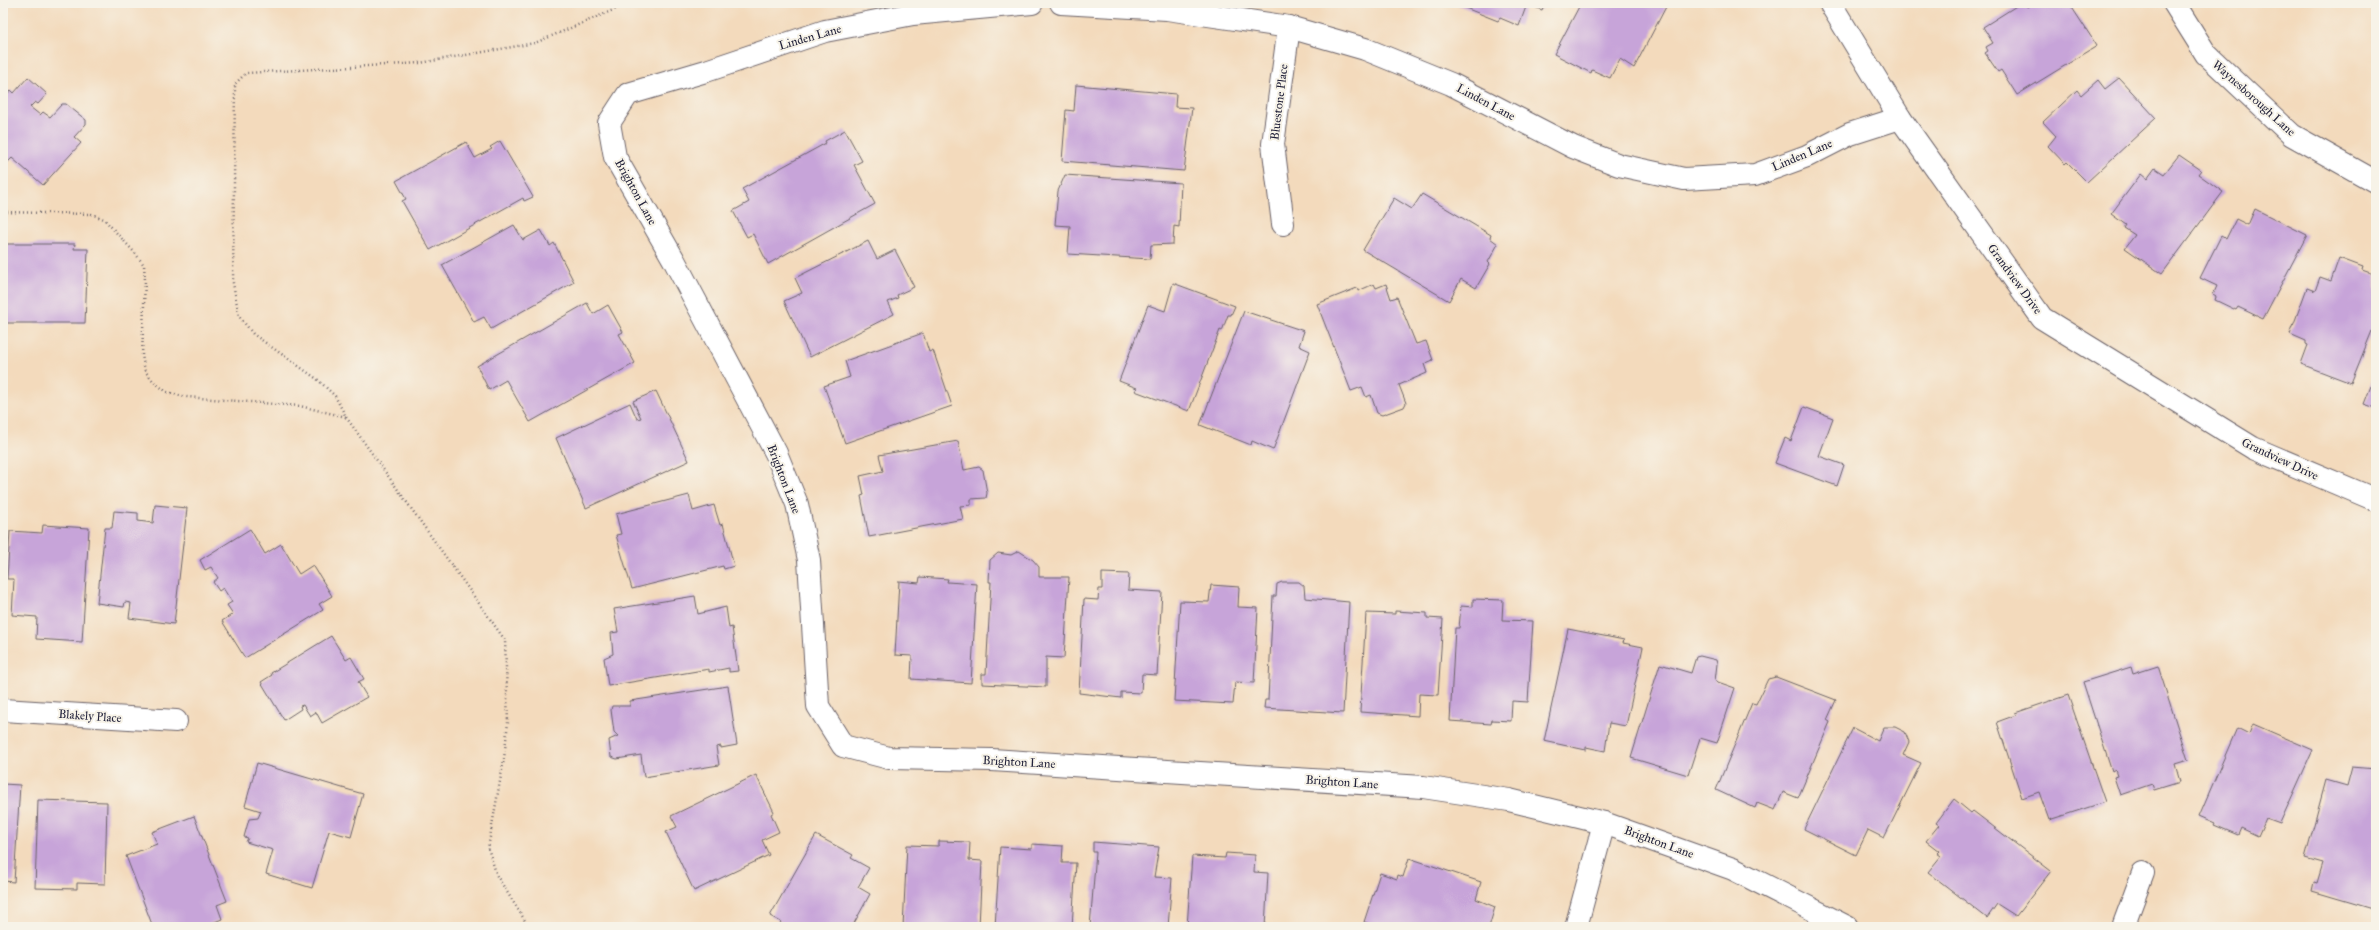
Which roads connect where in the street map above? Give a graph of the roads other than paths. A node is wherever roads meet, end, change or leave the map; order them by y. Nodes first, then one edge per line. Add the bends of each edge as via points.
1 (1032, 3) edge
2 (1060, 3) edge
3 (1830, 3) edge
4 (2174, 3) edge
5 (1288, 27) junction
6 (1900, 118) junction
7 (609, 123) joint
8 (2376, 182) edge
9 (1283, 224) dead end
10 (2376, 500) edge
11 (3, 710) edge
12 (176, 722) dead end
13 (1604, 823) junction
14 (2143, 873) dead end
15 (1576, 927) edge
16 (1847, 927) edge
17 (2123, 927) edge

1 - 7 street, Linden Lane via 913,14 825,31 628,94
2 - 5 street, Linden Lane via 1168,9
3 - 6 street, Grandview Drive
4 - 8 street, Waynesborough Lane via 2206,54 2292,135
5 - 6 street, Linden Lane via 1365,49 1451,84 1573,147 1619,165 1684,179 1755,175 1807,156 1850,134
5 - 9 street, Bluestone Place via 1273,144
6 - 10 street, Grandview Drive via 2042,318 2253,448
7 - 13 street, Brighton Lane via 615,157 674,260 773,446 797,504 809,560 818,706 843,746 889,758 992,760 1423,787 1509,800
11 - 12 street, Blakely Place
13 - 15 street
13 - 16 street, Brighton Lane via 1733,869
14 - 17 street

